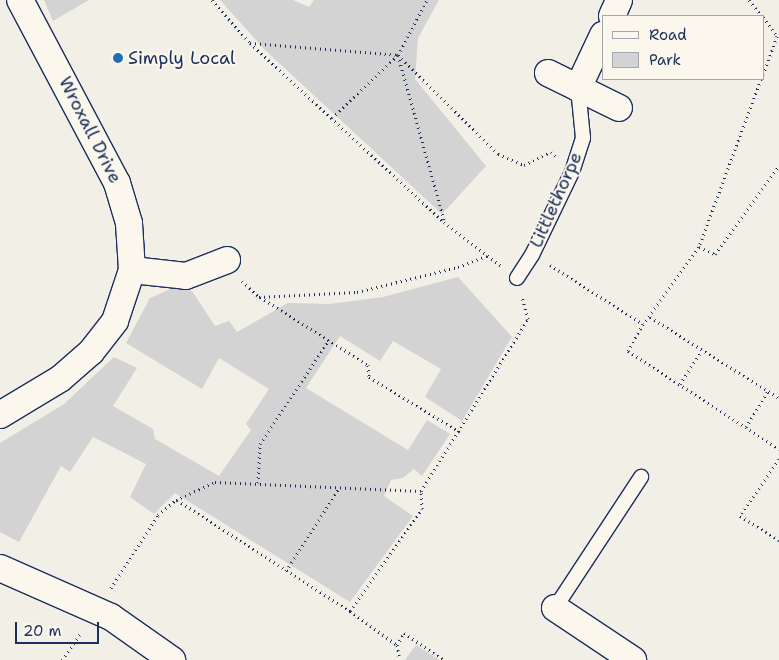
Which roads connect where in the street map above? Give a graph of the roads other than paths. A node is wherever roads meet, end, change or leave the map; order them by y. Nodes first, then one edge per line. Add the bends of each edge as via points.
1 (20, 0) edge
2 (619, 0) edge
3 (612, 15) edge
4 (602, 37) edge
5 (548, 73) dead end
6 (578, 88) junction
7 (619, 108) dead end
8 (227, 260) road end
9 (132, 270) junction
10 (517, 278) road end
11 (0, 415) edge
12 (641, 477) dead end
13 (0, 568) edge
14 (555, 608) joint
15 (172, 660) edge
16 (634, 660) edge

1 - 9 street, Wroxall Drive via 117,182 129,224
2 - 3 street
4 - 6 street
5 - 6 street
6 - 7 street
6 - 10 lane, Littlethorpe via 583,138 572,172 532,255
8 - 9 street via 186,276
9 - 11 street, Wroxall Drive via 115,321 91,352 60,379
12 - 14 lane
13 - 15 street via 97,610
14 - 16 street

